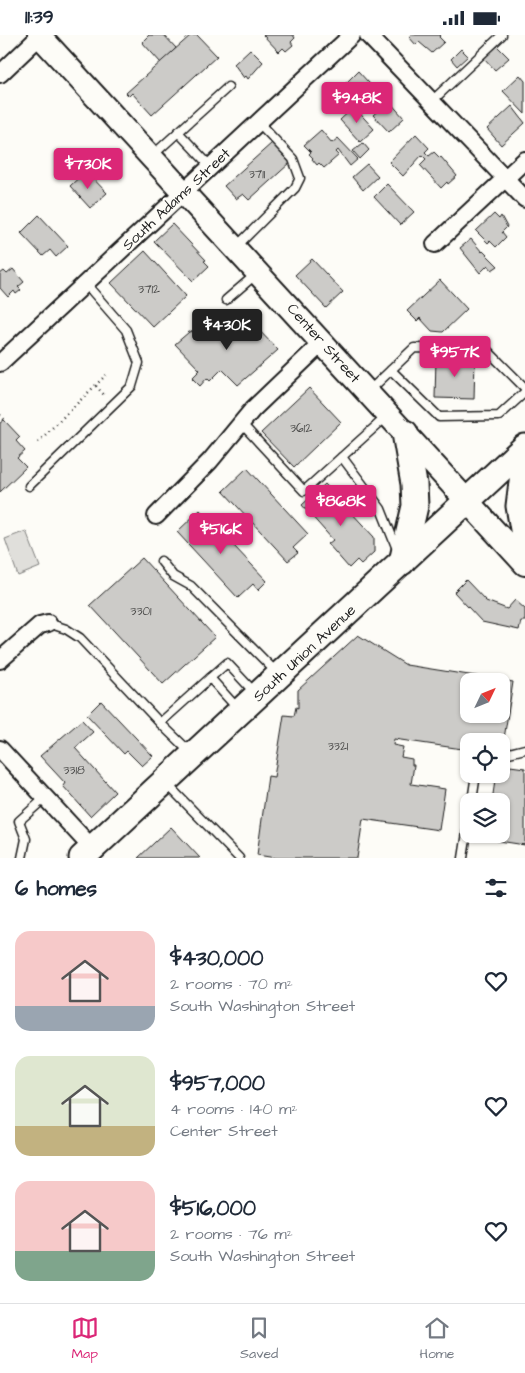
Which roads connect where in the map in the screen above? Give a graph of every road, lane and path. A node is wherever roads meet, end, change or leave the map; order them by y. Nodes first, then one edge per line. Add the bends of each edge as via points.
1 (40, 35) edge
2 (352, 35) edge
3 (368, 35) edge
4 (502, 35) edge
5 (0, 74) edge
6 (228, 87) dead end
7 (432, 101) junction
8 (258, 122) junction
9 (178, 132) junction
10 (152, 157) junction
11 (525, 160) edge
12 (210, 166) junction
13 (506, 178) junction
14 (184, 191) junction
15 (525, 199) edge
16 (434, 244) dead end
17 (236, 247) junction
18 (258, 272) junction
19 (85, 283) junction
20 (226, 300) dead end
21 (324, 342) junction
22 (0, 363) edge
23 (391, 370) junction
24 (106, 375) dead end
25 (525, 390) edge
26 (368, 392) junction
27 (0, 415) edge
28 (5, 420) dead end
29 (241, 423) junction
30 (397, 424) junction
31 (38, 442) dead end
32 (525, 447) edge
33 (342, 457) junction
34 (525, 458) edge
35 (29, 486) dead end
36 (466, 501) junction
37 (156, 515) dead end
38 (525, 541) edge
39 (161, 561) dead end
40 (402, 562) junction
41 (525, 564) edge
42 (48, 623) joint
43 (0, 660) edge
44 (279, 675) junction
45 (210, 677) junction
46 (249, 704) junction
47 (160, 723) junction
48 (0, 749) edge
49 (525, 749) edge
50 (510, 753) edge
51 (194, 755) junction
52 (165, 781) junction
53 (46, 797) junction
54 (465, 843) edge
55 (87, 853) edge
56 (22, 858) edge
57 (239, 858) edge
58 (463, 858) edge

1 - 5 street
1 - 10 main road, Center Street
2 - 8 street, South Adams Street
3 - 7 street
4 - 7 lane
6 - 9 lane
7 - 13 street
8 - 12 street, South Adams Street
8 - 17 lane via 293,159 300,178 295,188
9 - 10 lane
9 - 12 lane
10 - 14 main road, Center Street
11 - 13 street
12 - 14 street, South Adams Street
13 - 15 street
13 - 16 street
14 - 17 main road, Center Street
14 - 19 street, South Adams Street
17 - 18 main road, Center Street
18 - 20 lane
18 - 21 main road, Center Street
19 - 22 street, South Adams Street
19 - 35 lane via 126,330 139,363 132,386
21 - 26 main road, Center Street
21 - 29 street
23 - 25 lane via 414,348 486,349
23 - 25 lane via 439,417 499,416
23 - 26 lane
24 - 31 path
26 - 30 main road, Center Street
27 - 28 path
29 - 33 lane via 304,491
29 - 37 street via 184,490
30 - 33 lane
30 - 36 main road, Center Street
30 - 40 main road via 414,484 415,506
32 - 36 main road, South Union Avenue
33 - 40 lane via 381,509
34 - 38 main road via 520,506
36 - 40 main road, South Union Avenue
36 - 41 main road, Center Street
39 - 44 lane via 173,576 191,586
40 - 44 main road, South Union Avenue
42 - 43 street via 40,625
42 - 47 lane via 66,629 80,639
44 - 46 main road, South Union Avenue
45 - 46 lane
45 - 46 lane via 227,663
45 - 47 lane
46 - 51 main road, South Union Avenue
47 - 51 lane
48 - 53 street
49 - 50 lane
51 - 52 main road, South Union Avenue
52 - 55 main road, South Union Avenue
52 - 57 lane
53 - 55 street
53 - 56 lane via 19,821 26,839
54 - 58 lane

